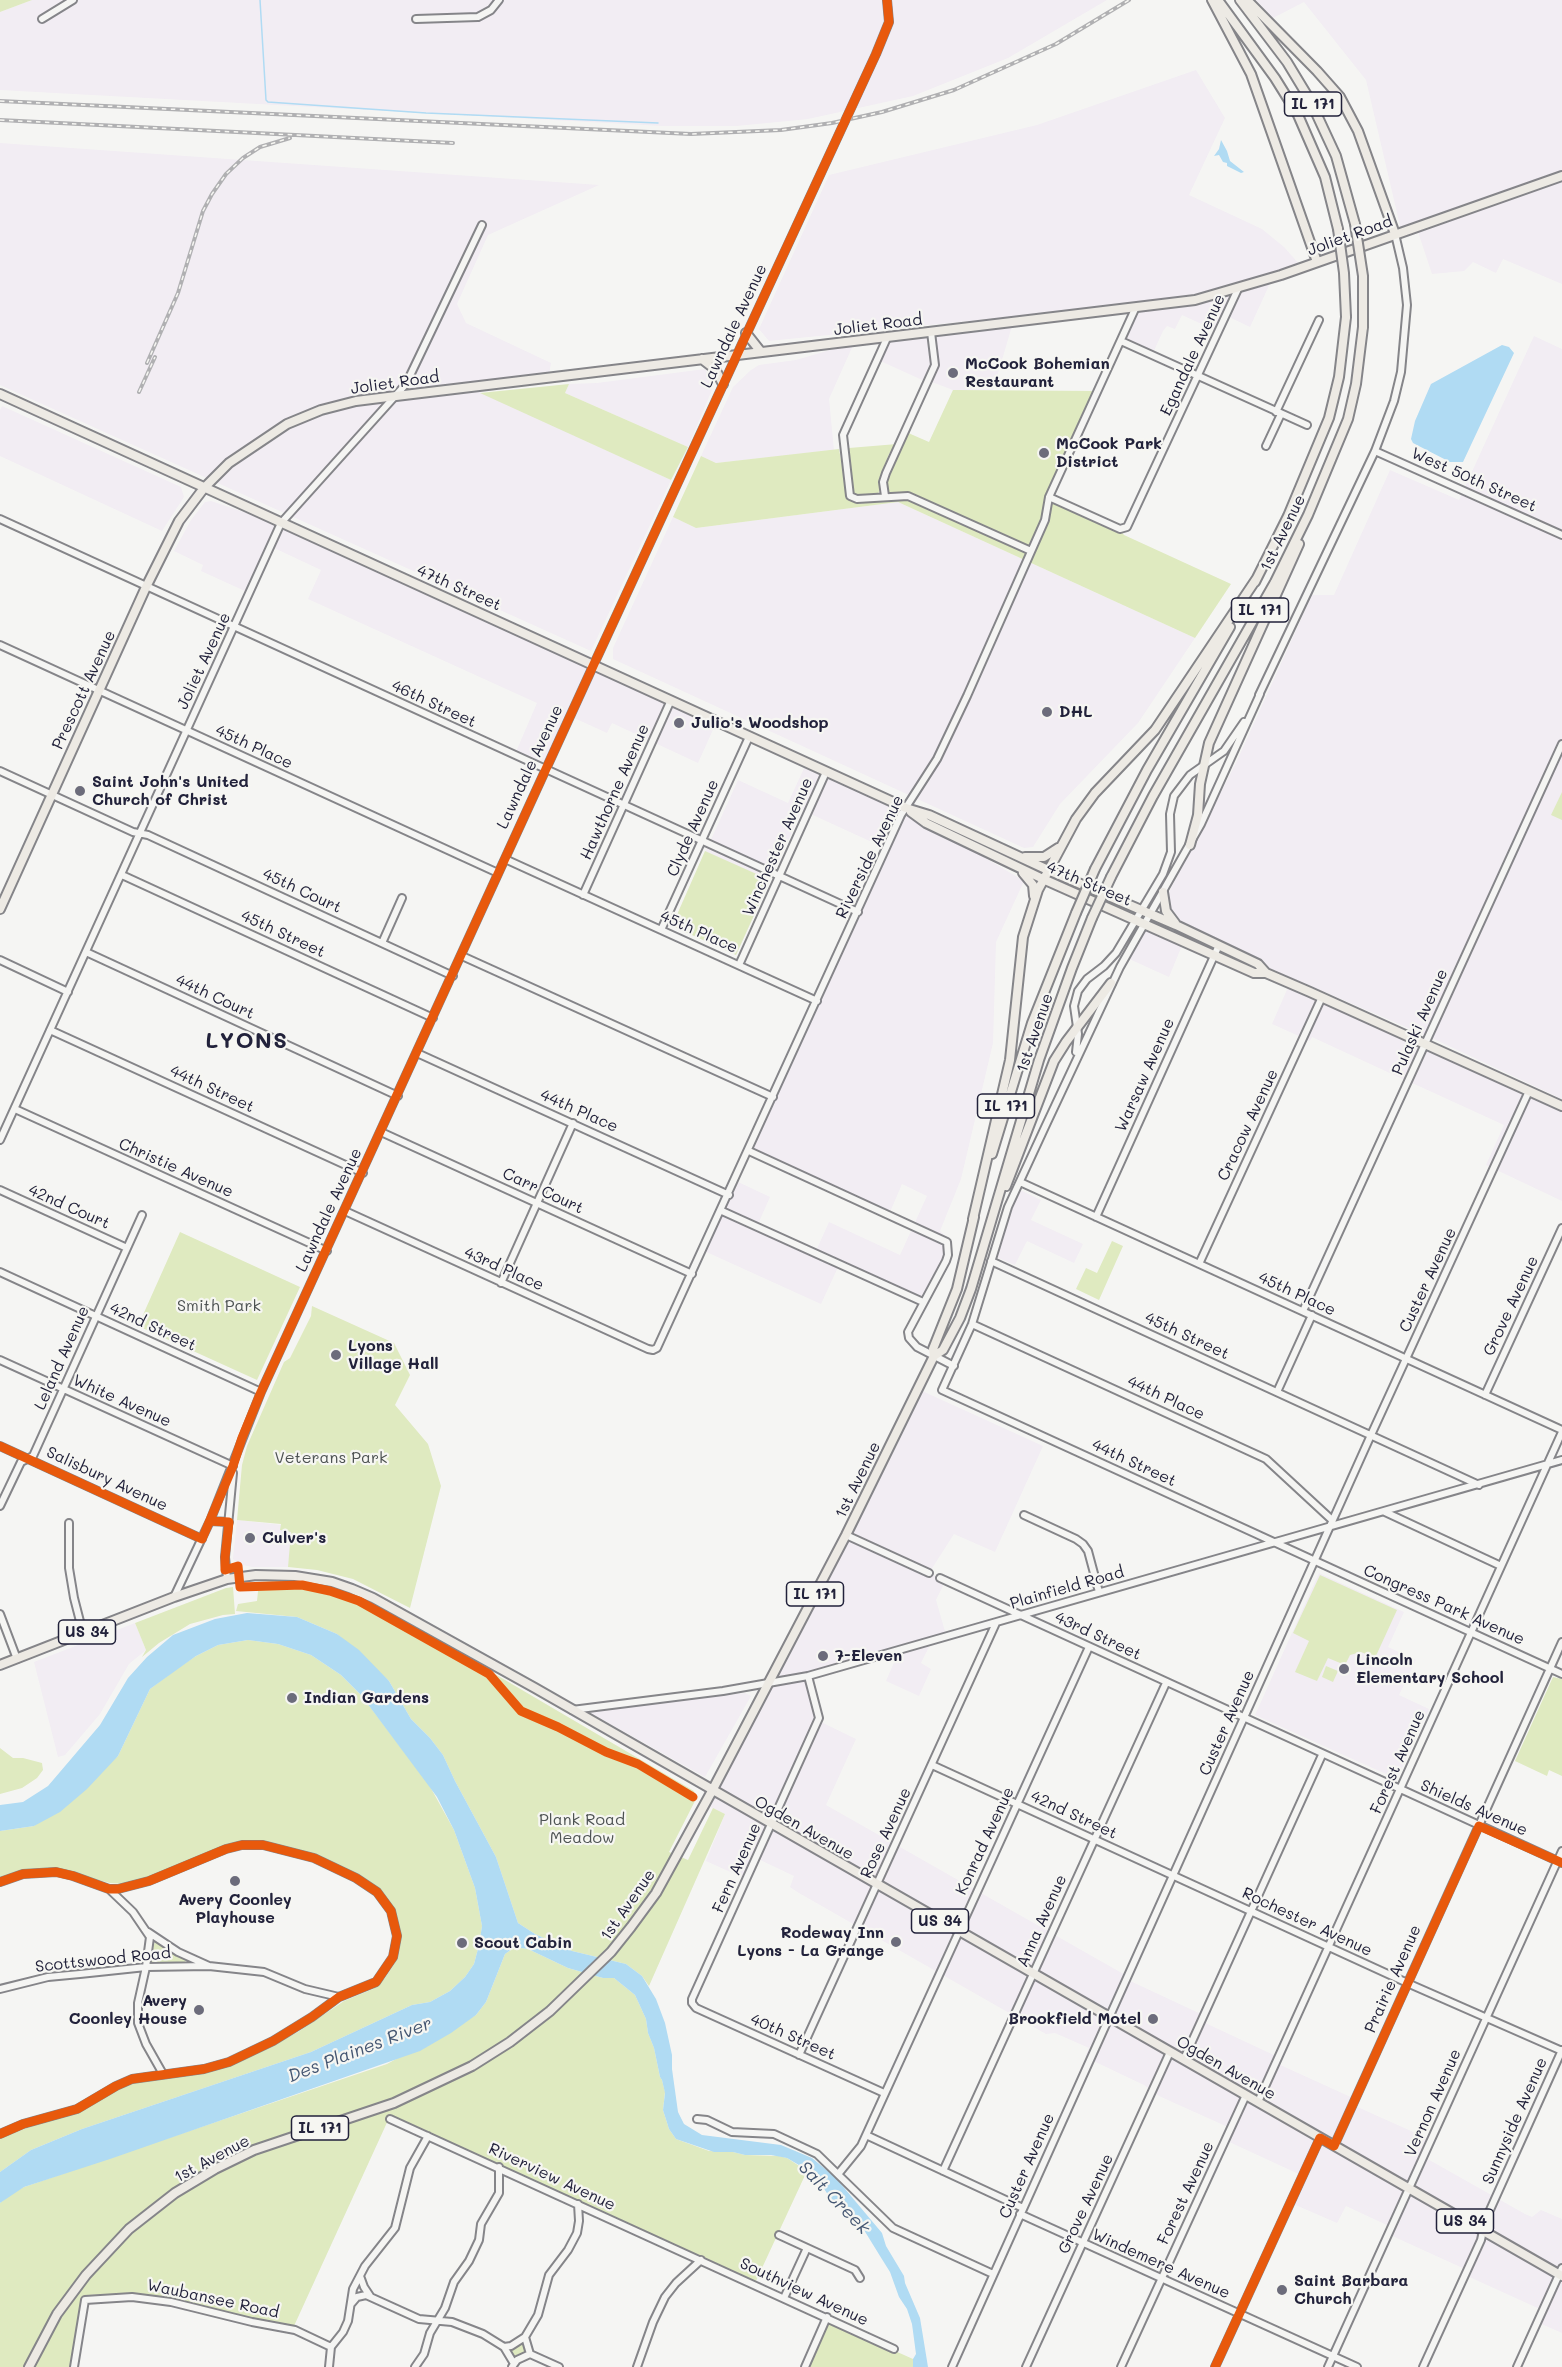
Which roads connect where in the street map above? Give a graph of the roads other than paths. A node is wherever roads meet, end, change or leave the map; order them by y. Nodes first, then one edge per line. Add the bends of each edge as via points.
1 (74, 0) edge
2 (499, 0) edge
3 (887, 0) edge
4 (1212, 0) edge
5 (1240, 0) edge
6 (1247, 0) edge
7 (1220, 6) edge
8 (42, 19) dead end
9 (416, 19) dead end
10 (1562, 176) edge
11 (482, 225) dead end
12 (1395, 234) junction
13 (1317, 262) junction
14 (1238, 289) junction
15 (1135, 309) junction
16 (1319, 320) dead end
17 (931, 332) junction
18 (746, 333) junction
19 (888, 338) junction
20 (1121, 341) junction
21 (761, 352) junction
22 (737, 354) junction
23 (702, 358) junction
24 (1198, 376) junction
25 (723, 384) junction
26 (0, 394) edge
27 (396, 396) junction
28 (1279, 413) junction
29 (1306, 425) dead end
30 (1266, 446) dead end
31 (1375, 451) junction
32 (1321, 485) junction
33 (204, 488) junction
34 (885, 496) junction
35 (1049, 497) junction
36 (0, 519) edge
37 (281, 523) junction
38 (1562, 535) edge
39 (1031, 551) junction
40 (1257, 578) junction
41 (146, 587) junction
42 (234, 627) junction
43 (0, 645) edge
44 (594, 664) junction
45 (99, 691) junction
46 (1260, 694) junction
47 (671, 700) junction
48 (186, 731) junction
49 (749, 737) junction
50 (1562, 744) edge
51 (1203, 765) junction
52 (546, 770) junction
53 (0, 771) edge
54 (826, 772) junction
55 (51, 794) junction
56 (624, 805) junction
57 (906, 808) junction
58 (140, 833) junction
59 (702, 841) junction
60 (1061, 844) junction
61 (1190, 844) junction
62 (993, 855) junction
63 (1015, 855) junction
64 (505, 859) junction
65 (1048, 870) junction
66 (498, 873) junction
67 (122, 874) junction
68 (780, 876) junction
69 (1043, 879) junction
70 (1164, 892) junction
71 (583, 895) junction
72 (402, 898) dead end
73 (1034, 900) junction
74 (0, 909) edge
75 (1142, 909) junction
76 (858, 912) junction
77 (1151, 913) junction
78 (1136, 919) junction
79 (1145, 924) junction
80 (1176, 925) junction
81 (661, 930) junction
82 (382, 943) junction
83 (1219, 945) junction
84 (86, 952) junction
85 (1214, 955) junction
86 (462, 956) junction
87 (0, 960) edge
88 (739, 965) junction
89 (1266, 973) junction
90 (453, 976) junction
91 (1112, 983) junction
92 (68, 992) junction
93 (1322, 997) junction
94 (817, 1001) junction
95 (433, 1018) junction
96 (1077, 1027) junction
97 (50, 1030) junction
98 (1426, 1044) junction
99 (417, 1053) junction
100 (1067, 1078) junction
101 (1529, 1091) junction
102 (398, 1096) junction
103 (773, 1097) junction
104 (1562, 1106) edge
105 (15, 1109) junction
106 (573, 1123) junction
107 (381, 1132) junction
108 (0, 1140) edge
109 (749, 1151) junction
110 (363, 1173) junction
111 (1020, 1182) junction
112 (0, 1190) edge
113 (729, 1195) junction
114 (537, 1203) junction
115 (345, 1211) junction
116 (722, 1211) junction
117 (142, 1215) dead end
118 (1096, 1217) junction
119 (973, 1220) junction
120 (1562, 1228) edge
121 (985, 1241) junction
122 (127, 1248) junction
123 (327, 1251) junction
124 (991, 1262) junction
125 (1200, 1264) junction
126 (0, 1272) edge
127 (692, 1274) junction
128 (501, 1283) junction
129 (923, 1302) junction
130 (1303, 1311) junction
131 (1312, 1315) junction
132 (96, 1316) junction
133 (972, 1324) junction
134 (653, 1350) joint
135 (934, 1356) junction
136 (1407, 1359) junction
137 (0, 1360) edge
138 (954, 1366) junction
139 (63, 1389) junction
140 (261, 1392) junction
141 (1277, 1392) junction
142 (1485, 1395) junction
143 (1562, 1431) edge
144 (1371, 1435) junction
145 (0, 1446) edge
146 (27, 1459) junction
147 (1562, 1460) edge
148 (1547, 1464) junction
149 (233, 1466) junction
150 (1479, 1485) junction
151 (0, 1506) edge
152 (1385, 1512) junction
153 (1024, 1515) dead end
154 (210, 1521) junction
155 (229, 1522) junction
156 (69, 1523) dead end
157 (1331, 1524) junction
158 (846, 1535) junction
159 (202, 1539) junction
160 (1275, 1543) junction
161 (1315, 1562) junction
162 (1501, 1566) junction
163 (929, 1573) dead end
164 (940, 1578) dead end
165 (227, 1579) junction
166 (1100, 1592) junction
167 (174, 1597) junction
168 (0, 1614) edge
169 (1021, 1615) junction
170 (996, 1623) junction
171 (1471, 1632) junction
172 (83, 1633) junction
173 (1562, 1642) edge
174 (1089, 1647) junction
175 (17, 1659) junction
176 (0, 1665) edge
177 (1550, 1669) junction
178 (1562, 1674) edge
179 (808, 1676) junction
180 (1166, 1683) junction
181 (768, 1684) junction
182 (573, 1710) junction
183 (1244, 1718) junction
184 (1322, 1755) junction
185 (932, 1765) junction
186 (1400, 1790) junction
187 (712, 1791) junction
188 (1017, 1804) junction
189 (771, 1825) junction
190 (1479, 1826) junction
191 (1094, 1839) junction
192 (1562, 1851) edge
193 (1560, 1862) edge
194 (1172, 1875) junction
195 (0, 1882) edge
196 (877, 1885) junction
197 (109, 1889) junction
198 (1250, 1911) junction
199 (147, 1931) junction
200 (958, 1932) junction
201 (1329, 1947) junction
202 (209, 1966) junction
203 (146, 1967) junction
204 (1033, 1974) junction
205 (1407, 1983) junction
206 (0, 1989) edge
207 (339, 1997) junction
208 (692, 2003) joint
209 (1108, 2018) junction
210 (1486, 2018) junction
211 (1562, 2051) edge
212 (1170, 2052) junction
213 (799, 2055) junction
214 (1184, 2059) junction
215 (163, 2074) junction
216 (884, 2093) junction
217 (1246, 2095) junction
218 (1258, 2102) junction
219 (390, 2119) dead end
220 (697, 2119) dead end
221 (0, 2134) edge
222 (866, 2135) junction
223 (428, 2136) junction
224 (1320, 2138) junction
225 (1334, 2146) junction
226 (499, 2167) junction
227 (943, 2171) junction
228 (839, 2173) junction
229 (1409, 2189) junction
230 (578, 2204) junction
231 (1022, 2211) junction
232 (1483, 2231) junction
233 (779, 2235) dead end
234 (1083, 2243) junction
235 (807, 2248) junction
236 (701, 2260) junction
237 (1561, 2273) edge
238 (993, 2274) junction
239 (360, 2275) junction
240 (860, 2278) dead end
241 (1161, 2279) junction
242 (73, 2292) junction
243 (370, 2296) junction
244 (784, 2298) junction
245 (85, 2300) junction
246 (351, 2305) junction
247 (445, 2308) junction
248 (1240, 2314) junction
249 (827, 2317) junction
250 (419, 2319) junction
251 (437, 2321) junction
252 (452, 2322) junction
253 (430, 2333) junction
254 (525, 2337) junction
255 (332, 2347) junction
256 (504, 2347) junction
257 (894, 2349) dead end
258 (531, 2354) junction
259 (1333, 2356) junction
260 (512, 2365) edge
261 (951, 2366) edge
262 (29, 2367) edge
263 (74, 2367) edge
264 (329, 2367) edge
265 (415, 2367) edge
266 (559, 2367) edge
267 (637, 2367) edge
268 (805, 2367) edge
269 (1026, 2367) edge
270 (1121, 2367) edge
271 (1215, 2367) edge
272 (1328, 2367) edge
273 (1357, 2367) edge
274 (1423, 2367) edge
275 (1517, 2367) edge

1 - 8 street
2 - 9 street via 478,17
3 - 18 street, Lawndale Avenue via 889,22 876,54
4 - 7 main road
5 - 32 main road, 1st Avenue / IL 171, bridge via 1299,81 1319,116 1344,179 1355,224 1363,276 1360,361 1352,403
6 - 12 main road via 1340,97 1358,131
7 - 13 main road via 1255,84
7 - 40 main road, 1st Avenue / IL 171, bridge via 1298,114 1325,177 1344,273 1346,317 1329,418
10 - 12 main road, Joliet Road
11 - 27 street, Joliet Avenue via 406,384
12 - 13 main road, Joliet Road
12 - 31 street via 1406,289 1405,342 1396,394
13 - 14 main road, Joliet Road
14 - 15 main road, Joliet Road
14 - 24 street, Egandale Avenue
15 - 17 main road, Joliet Road
15 - 20 street, Riverside Avenue
16 - 28 street
17 - 19 main road, Joliet Road
17 - 34 street via 934,365 886,473
18 - 21 main road
18 - 22 street, Lawndale Avenue
19 - 21 main road, Joliet Road
19 - 34 street via 843,435 849,494 857,500
20 - 24 street
20 - 35 street, Riverside Avenue
21 - 22 main road, Joliet Road
22 - 23 main road, Joliet Road
22 - 25 street, Lawndale Avenue
23 - 25 main road via 715,369
23 - 27 main road, Joliet Road
24 - 28 street
24 - 35 street, Egandale Avenue via 1125,529
25 - 44 street, Lawndale Avenue
26 - 33 main road, 47th Street
27 - 33 main road, Joliet Road via 356,401 287,424 229,463
27 - 37 street, Joliet Avenue
28 - 29 street
28 - 30 street
31 - 38 street, West 50th Street
31 - 46 street
32 - 51 main road via 1296,552 1215,727
32 - 121 main road, 1st Avenue / IL 171, bridge via 1275,582 1153,796 1092,918 1042,1050
33 - 37 main road, 47th Street
33 - 41 main road, Prescott Avenue via 179,521
34 - 39 street via 908,496
35 - 39 street, Riverside Avenue via 1045,520
36 - 41 street, 46th Street
37 - 42 street, Joliet Avenue
37 - 44 main road, 47th Street
39 - 57 street, Riverside Avenue via 942,749
40 - 60 main road via 1155,730 1086,804
40 - 119 main road, 1st Avenue / IL 171, bridge via 1095,869 1032,1023
41 - 42 street, 46th Street
41 - 45 main road, Prescott Avenue
42 - 48 street, Joliet Avenue
42 - 52 street, 46th Street
43 - 45 street, 45th Place
44 - 47 main road, 47th Street
44 - 52 street, Lawndale Avenue
45 - 48 street, 45th Place
45 - 55 main road, Prescott Avenue
46 - 51 street via 1232,742
46 - 61 street
47 - 49 main road, 47th Street
47 - 56 street, Hawthorne Avenue
48 - 58 street, Joliet Avenue
48 - 66 street, 45th Place
49 - 54 main road, 47th Street
49 - 59 street, Clyde Avenue
50 - 98 street, Pulaski Avenue
51 - 61 main road via 1198,815
51 - 75 street via 1184,780 1174,796 1169,857
52 - 56 street, 46th Street
52 - 64 street, Lawndale Avenue
53 - 55 street
54 - 57 main road, 47th Street
54 - 68 street, Winchester Avenue
55 - 58 street
55 - 74 main road, Prescott Avenue
56 - 59 street, 46th Street
56 - 71 street, Hawthorne Avenue
57 - 62 main road, 47th Street via 926,823
57 - 63 main road, 47th Street
57 - 76 street, Riverside Avenue
58 - 67 street, Joliet Avenue
58 - 82 street, 45th Court
59 - 68 street, 46th Street
59 - 81 street, Clyde Avenue
60 - 63 main road via 1044,857
60 - 65 main road
61 - 70 street
62 - 69 main road, 47th Street
62 - 73 main road via 1024,874 1033,885
63 - 65 main road, 47th Street
64 - 66 street, Lawndale Avenue
64 - 71 street, 45th Place
65 - 69 main road
65 - 75 main road, 47th Street
66 - 86 street, Lawndale Avenue
67 - 84 street, Joliet Avenue
67 - 95 street, 45th Street
68 - 76 street, 46th Street
68 - 88 street, Winchester Avenue
69 - 73 main road
69 - 78 main road, 47th Street
70 - 77 street
70 - 80 main road via 1166,911
71 - 81 street, 45th Place
72 - 82 street
73 - 119 main road via 1023,937 1010,1060
75 - 77 main road, 47th Street
75 - 78 street
76 - 94 street, Riverside Avenue
77 - 79 street
77 - 80 main road, 47th Street
78 - 79 main road, 47th Street
78 - 96 street via 1116,954 1078,991 1074,1006
79 - 85 main road, 47th Street
79 - 91 street
80 - 83 main road, 47th Street
81 - 88 street, 45th Place
82 - 90 street, 45th Court
83 - 85 street, Warsaw Avenue
83 - 89 main road, 47th Street via 1258,964
84 - 92 street, Joliet Avenue
84 - 102 street, 44th Court
85 - 89 main road, 47th Street via 1254,973
85 - 118 street, Warsaw Avenue
86 - 90 street, Lawndale Avenue
86 - 103 street
87 - 92 street
88 - 94 street, 45th Place
89 - 93 main road, 47th Street
90 - 95 street, Lawndale Avenue
91 - 96 main road
91 - 100 street
92 - 97 street, Joliet Avenue
93 - 98 main road, 47th Street
93 - 125 street, Cracow Avenue
94 - 103 street, Riverside Avenue
95 - 99 street, Lawndale Avenue
96 - 100 street via 1077,1048
96 - 121 main road via 1049,1070
97 - 105 street, Joliet Avenue
97 - 110 street, 44th Street
98 - 101 main road, 47th Street
98 - 130 street, Pulaski Avenue
99 - 102 street, Lawndale Avenue
99 - 106 street, 44th Place
100 - 111 street
101 - 104 main road, 47th Street
101 - 136 street, Custer Avenue
102 - 107 street, Lawndale Avenue
103 - 109 street, Riverside Avenue
105 - 108 street, Joliet Avenue
105 - 123 street, Christie Avenue
106 - 113 street, 44th Place
106 - 114 street
107 - 110 street, Lawndale Avenue
107 - 114 street, Carr Court
109 - 113 street, Riverside Avenue
109 - 129 street via 947,1242 946,1261
110 - 115 street, Lawndale Avenue
111 - 118 street, 45th Place
111 - 124 street
112 - 122 street, 42nd Court
113 - 116 street, Riverside Avenue
114 - 127 street, Carr Court
114 - 128 street
115 - 123 street, Lawndale Avenue
115 - 128 street, 43rd Place
116 - 127 street, Riverside Avenue
116 - 129 street
117 - 122 street, Leland Avenue
118 - 125 street, 45th Place
119 - 135 main road, 1st Avenue / IL 171 via 952,1305 933,1349
120 - 142 street, Grove Avenue
121 - 135 main road, 1st Avenue / IL 171 via 963,1310 943,1350
122 - 132 street, Leland Avenue
123 - 140 street, Lawndale Avenue
124 - 133 street
124 - 141 street, 45th Street
125 - 130 street, 45th Place
126 - 132 street, 42nd Street
127 - 134 street, Riverside Avenue
128 - 134 street, 43rd Place
129 - 135 street via 910,1326 909,1338
130 - 131 street, 45th Place
131 - 136 street, 45th Place
131 - 141 street
132 - 139 street, Leland Avenue
132 - 140 street, 42nd Street
133 - 138 street
133 - 157 street, 44th Place via 1266,1459
135 - 138 street
135 - 158 main road, 1st Avenue / IL 171
136 - 142 street, 45th Place
136 - 144 street, Custer Avenue
137 - 139 street, White Avenue
138 - 160 street, 44th Street via 942,1390
139 - 146 street, Leland Avenue via 33,1456
139 - 149 street, White Avenue
140 - 149 street, Lawndale Avenue
141 - 144 street, 45th Street
142 - 143 street, 45th Place
143 - 148 street, Forest Avenue
144 - 150 street, 45th Street
144 - 157 street, Custer Avenue
145 - 146 street, Salisbury Avenue
146 - 151 street, Leland Avenue via 21,1462
146 - 159 street, Salisbury Avenue
147 - 148 street, Plainfield Road
148 - 150 street, Plainfield Road
148 - 162 street, Forest Avenue
149 - 154 street, Lawndale Avenue
149 - 155 street, Lawndale Avenue
150 - 152 street, Plainfield Road
152 - 157 street, Plainfield Road
152 - 162 street
153 - 166 street via 1083,1544
154 - 155 street
154 - 159 street, Lawndale Avenue
155 - 165 street, Lawndale Avenue
156 - 172 street via 69,1569
157 - 160 street, Plainfield Road
157 - 161 street, Custer Avenue
158 - 163 street
158 - 181 main road, 1st Avenue / IL 171
159 - 167 street, Lawndale Avenue
160 - 161 street, 44th Street
160 - 166 street, Plainfield Road
161 - 171 street, Congress Park Avenue
161 - 183 street, Custer Avenue
162 - 171 street, Forest Avenue
164 - 169 street, 43rd Street
165 - 167 main road, Ogden Avenue / US 34
165 - 182 main road, Ogden Avenue / US 34 via 295,1576 352,1589
166 - 169 street, Plainfield Road
167 - 172 main road, Ogden Avenue / US 34
168 - 175 street
169 - 170 street, Plainfield Road
169 - 174 street, 43rd Street
170 - 179 street, Plainfield Road
170 - 185 street, Rose Avenue
171 - 177 street, Congress Park Avenue
171 - 186 street, Forest Avenue
172 - 175 main road, Ogden Avenue / US 34
173 - 177 street, Prairie Avenue
174 - 180 street, 43rd Street
174 - 188 street, Konrad Avenue
175 - 176 main road, Ogden Avenue / US 34
177 - 178 street, Congress Park Avenue
177 - 190 street, Prairie Avenue
179 - 181 street, Plainfield Road
179 - 189 street, Fern Avenue via 819,1718
180 - 183 street, 43rd Street
180 - 191 street, Anna Avenue
181 - 182 street, Plainfield Road
181 - 187 main road, 1st Avenue / IL 171
182 - 187 main road, Ogden Avenue / US 34
183 - 184 street, Shields Avenue
183 - 194 street, Custer Avenue
184 - 186 street, Shields Avenue
184 - 198 street
185 - 188 street, 42nd Street
185 - 196 street, Rose Avenue
186 - 190 street, Shields Avenue
186 - 201 street, Forest Avenue
187 - 189 main road, Ogden Avenue / US 34
187 - 242 main road, 1st Avenue / IL 171 via 656,1893 611,1952 550,2011 472,2066 394,2103 254,2150 215,2169 129,2229
188 - 191 street, 42nd Street
188 - 200 street, Konrad Avenue
189 - 196 main road, Ogden Avenue / US 34
189 - 208 street, Fern Avenue
190 - 193 street, Shields Avenue
190 - 205 street, Prairie Avenue
191 - 194 street, 42nd Street
191 - 204 street, Anna Avenue
192 - 193 street, Vernon Avenue
193 - 210 street, Vernon Avenue
194 - 198 street, Rochester Avenue
194 - 209 street, Custer Avenue
195 - 197 street via 23,1874 56,1872
196 - 200 main road, Ogden Avenue / US 34
196 - 213 street, Rose Avenue
197 - 199 street, Scottswood Road via 133,1911
197 - 207 street via 149,1881 243,1845 282,1848 329,1864 377,1892 391,1911 396,1929 393,1957 381,1977
198 - 201 street, Rochester Avenue
198 - 214 street
199 - 202 street, Scottswood Road via 178,1952
199 - 203 street via 150,1942
200 - 204 main road, Ogden Avenue / US 34
200 - 216 street, Konrad Avenue
201 - 205 street, Rochester Avenue
201 - 218 street, Forest Avenue
202 - 203 street, Scottswood Road
202 - 207 street, Scottswood Road via 264,1972 305,1989
203 - 206 street, Scottswood Road via 48,1977
203 - 215 street via 138,2024
204 - 209 main road, Ogden Avenue / US 34
204 - 227 street, Anna Avenue
205 - 210 street, Rochester Avenue
205 - 225 street, Prairie Avenue
207 - 215 street via 292,2030 229,2062
208 - 213 street, 40th Street
209 - 212 main road, Ogden Avenue / US 34
209 - 231 street, Custer Avenue
210 - 211 street, Rochester Avenue
210 - 229 street, Vernon Avenue
211 - 232 street, Sunnyside Avenue
212 - 214 main road, Ogden Avenue / US 34
212 - 234 street, Grove Avenue
213 - 216 street, 40th Street
214 - 217 main road, Ogden Avenue / US 34
215 - 221 street via 132,2079 77,2109
216 - 222 street, Konrad Avenue
217 - 218 main road, Ogden Avenue / US 34
217 - 241 street, Forest Avenue
218 - 224 main road, Ogden Avenue / US 34
219 - 223 street, Riverview Avenue
220 - 228 street via 732,2132 774,2134 818,2154
222 - 227 street
222 - 228 street, Konrad Avenue
223 - 226 street, Riverview Avenue
223 - 239 street via 410,2169 395,2228
224 - 225 main road, Ogden Avenue / US 34
224 - 248 street
225 - 229 main road, Ogden Avenue / US 34
226 - 230 street, Riverview Avenue
226 - 247 street via 499,2193 486,2215 469,2261 453,2282
227 - 231 street
228 - 238 street via 893,2228
229 - 232 main road, Ogden Avenue / US 34
229 - 259 street, Vernon Avenue
230 - 236 street, Riverview Avenue
230 - 254 street via 577,2233 549,2275 540,2311
231 - 234 street, Windemere Avenue
231 - 238 street, Custer Avenue
232 - 237 main road, Ogden Avenue / US 34
232 - 274 street, Sunnyside Avenue
233 - 235 street
234 - 241 street, Windemere Avenue
234 - 269 street, Grove Avenue
235 - 240 street via 855,2270
235 - 244 street
236 - 244 street, Southview Avenue
236 - 267 street via 665,2297
237 - 275 street
238 - 261 street, Custer Avenue
239 - 243 street
239 - 246 street
241 - 248 street, Windemere Avenue
241 - 270 street, Forest Avenue
242 - 245 street
242 - 262 main road, 1st Avenue / IL 171
243 - 246 street via 357,2297
243 - 250 street
244 - 249 street, Southview Avenue
245 - 255 street, Waubansee Road via 132,2297 171,2302 295,2330
245 - 263 street
246 - 255 street via 345,2328
247 - 251 street
247 - 252 street
248 - 259 street, Windemere Avenue
248 - 271 street
249 - 257 street, Southview Avenue
249 - 268 street
250 - 251 street
250 - 253 street
251 - 252 street
251 - 253 street
252 - 256 street
253 - 265 street
254 - 256 street
254 - 258 street
255 - 264 street
256 - 260 street
258 - 260 street
258 - 266 street
259 - 272 street, Vernon Avenue
259 - 273 street, Windemere Avenue

